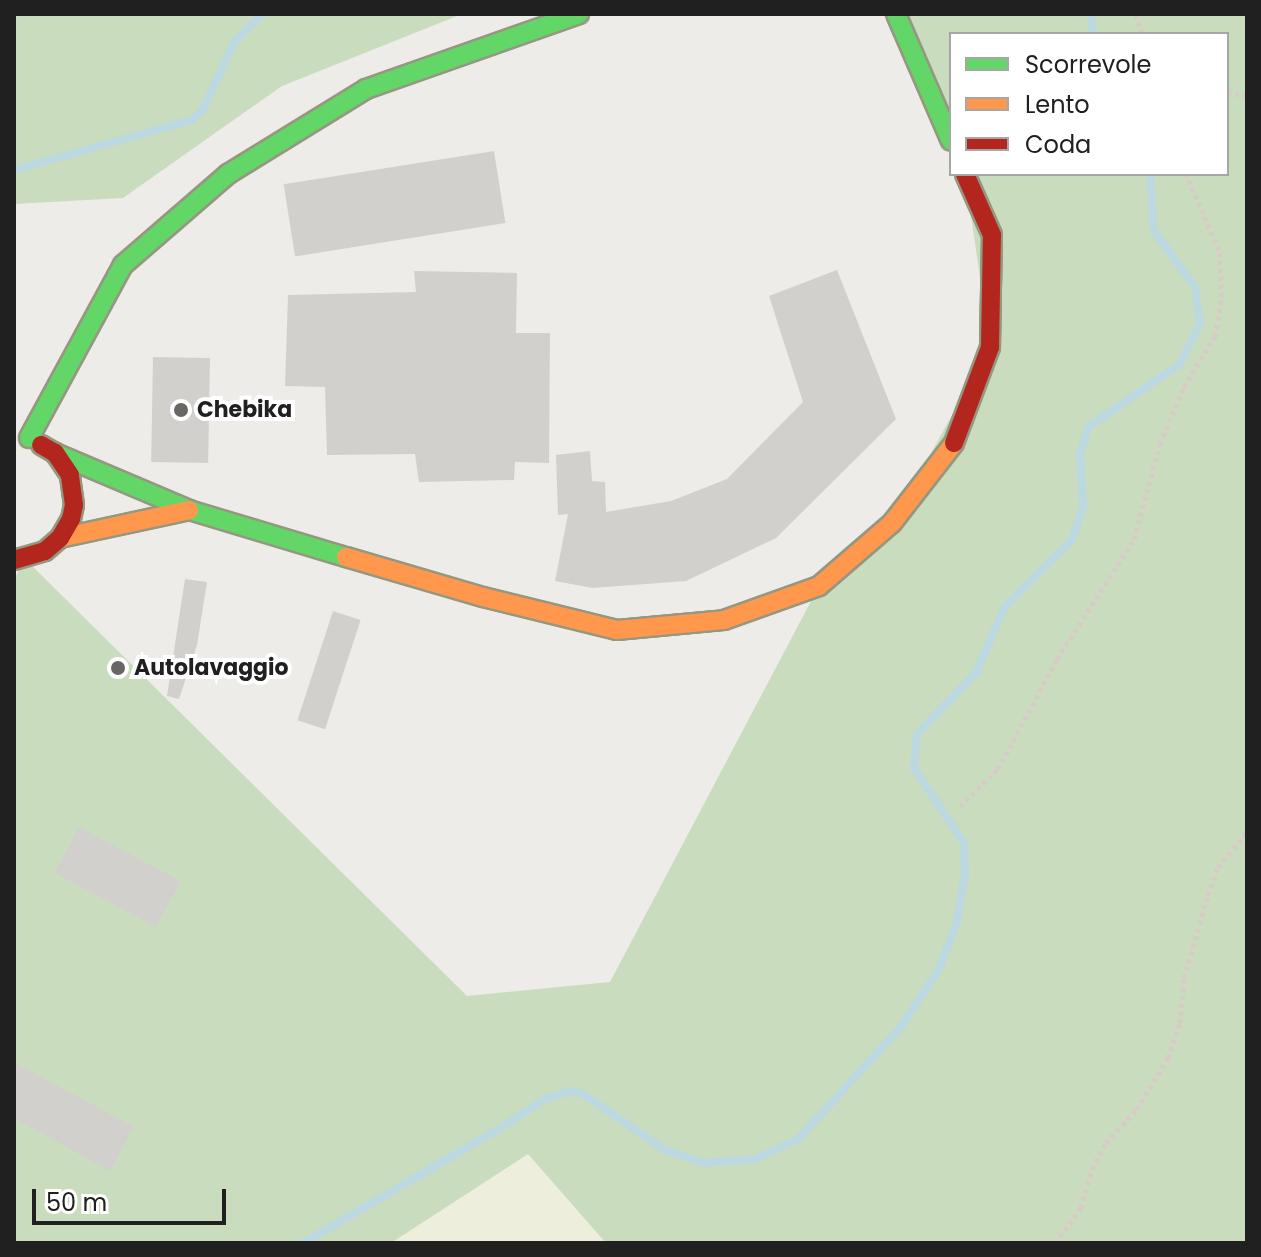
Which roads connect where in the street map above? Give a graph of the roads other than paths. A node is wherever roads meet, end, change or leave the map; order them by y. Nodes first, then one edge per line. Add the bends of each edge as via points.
1 (579, 14) edge
2 (896, 14) edge
3 (949, 136) edge
4 (966, 176) edge
5 (22, 437) edge
6 (55, 453) junction
7 (189, 510) junction
8 (60, 538) junction
9 (18, 564) edge

1 - 5 main road via 366,89 228,174 123,265
2 - 3 main road
4 - 7 main road via 992,235 990,347 956,440 892,523 819,586 724,620 617,630 483,597
5 - 6 main road
6 - 7 main road
6 - 8 main road via 70,475 74,505
7 - 8 main road
8 - 9 main road

